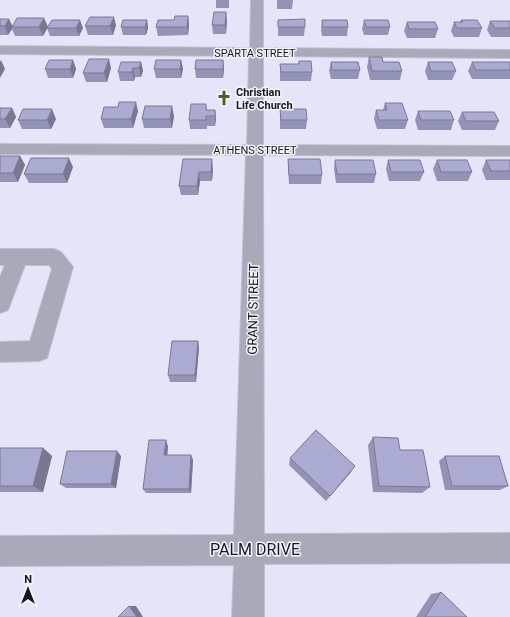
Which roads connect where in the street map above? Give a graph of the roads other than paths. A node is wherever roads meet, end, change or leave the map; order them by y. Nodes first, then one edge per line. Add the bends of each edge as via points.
1 (257, 0) edge
2 (0, 50) edge
3 (256, 53) junction
4 (510, 54) edge
5 (0, 149) edge
6 (255, 150) junction
7 (510, 151) edge
8 (9, 257) edge
9 (0, 304) edge
10 (0, 352) edge
11 (249, 548) junction
12 (510, 548) edge
13 (0, 551) edge
14 (248, 617) edge

1 - 3 street, GRANT STREET
2 - 3 street, SPARTA STREET
3 - 4 street, SPARTA STREET
3 - 6 street, GRANT STREET
5 - 6 street, ATHENS STREET
6 - 7 street, ATHENS STREET
6 - 11 street, GRANT STREET
8 - 9 street
8 - 10 street via 54,257 63,267 39,351
11 - 12 street, PALM DRIVE
11 - 13 street, PALM DRIVE
11 - 14 street, GRANT STREET

